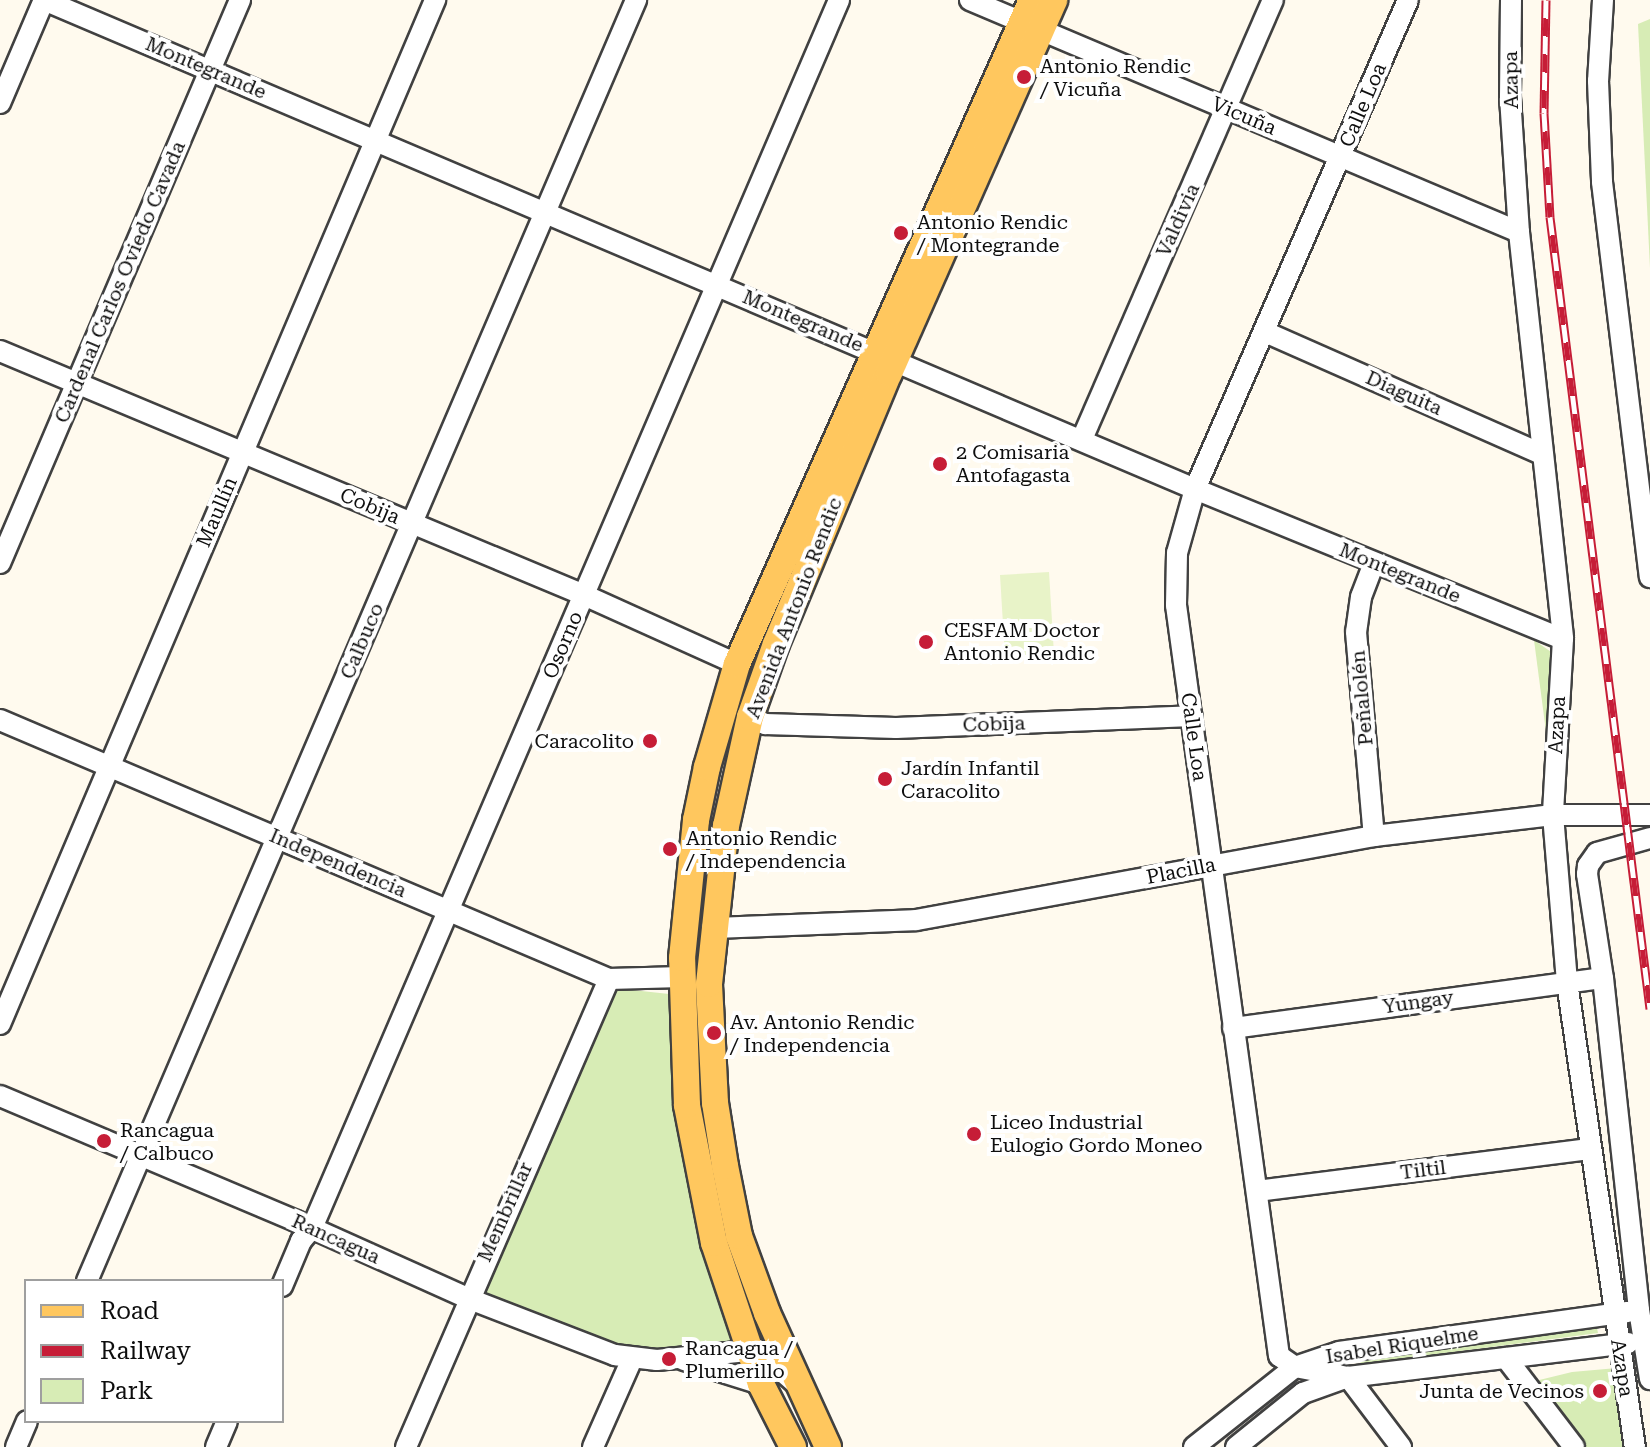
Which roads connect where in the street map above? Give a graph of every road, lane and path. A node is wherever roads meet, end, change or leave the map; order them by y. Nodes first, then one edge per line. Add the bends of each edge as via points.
1 (44, 0) edge
2 (240, 0) edge
3 (435, 0) edge
4 (636, 0) edge
5 (839, 0) edge
6 (970, 0) edge
7 (1054, 0) edge
8 (1273, 0) edge
9 (1408, 0) edge
10 (1511, 0) edge
11 (1603, 0) edge
12 (1032, 18) edge
13 (210, 70) junction
14 (0, 103) edge
15 (1227, 109) junction
16 (375, 140) junction
17 (1341, 157) junction
18 (545, 212) junction
19 (1519, 232) junction
20 (717, 284) junction
21 (1265, 332) junction
22 (0, 351) edge
23 (886, 356) junction
24 (77, 383) junction
25 (1640, 434) edge
26 (1082, 439) junction
27 (242, 452) junction
28 (1542, 454) junction
29 (1195, 489) junction
30 (412, 523) junction
31 (0, 563) edge
32 (1374, 563) junction
33 (1650, 577) edge
34 (584, 595) junction
35 (1563, 639) junction
36 (737, 664) junction
37 (1192, 716) junction
38 (750, 717) junction
39 (0, 720) edge
40 (110, 766) junction
41 (1553, 815) junction
42 (1650, 815) edge
43 (1374, 836) junction
44 (277, 837) junction
45 (1650, 838) edge
46 (1211, 865) junction
47 (449, 909) junction
48 (712, 928) junction
49 (681, 977) junction
50 (1603, 978) junction
51 (609, 979) junction
52 (1567, 982) junction
53 (0, 1024) edge
54 (1233, 1028) junction
55 (0, 1096) edge
56 (1589, 1149) junction
57 (141, 1155) junction
58 (1257, 1191) junction
59 (312, 1228) junction
60 (88, 1279) edge
61 (284, 1281) edge
62 (467, 1298) junction
63 (1639, 1310) junction
64 (1614, 1314) junction
65 (1643, 1341) junction
66 (1618, 1344) junction
67 (747, 1349) junction
68 (677, 1358) junction
69 (1506, 1358) junction
70 (632, 1359) junction
71 (1295, 1367) junction
72 (1348, 1377) junction
73 (1650, 1379) edge
74 (761, 1384) junction
75 (799, 1387) junction
76 (26, 1423) edge
77 (226, 1423) edge
78 (16, 1447) edge
79 (216, 1447) edge
80 (406, 1447) edge
81 (593, 1447) edge
82 (793, 1447) edge
83 (828, 1447) edge
84 (1194, 1447) edge
85 (1236, 1447) edge
86 (1401, 1447) edge
87 (1574, 1447) edge
88 (1635, 1447) edge

1 - 13 street, Montegrande
1 - 14 street
2 - 13 street, Cardenal Carlos Oviedo Cavada
3 - 16 street, Maullín
4 - 18 street, Calbuco
5 - 20 street, Osorno
6 - 12 street, Vicuña
7 - 12 main road, Avenida Antonio Rendic
8 - 15 street, Valdivia
9 - 17 street, Calle Loa
10 - 19 street, Azapa via 1510,97
11 - 25 street via 1599,152
12 - 15 street, Vicuña
12 - 23 main road, Avenida Antonio Rendic
13 - 16 street, Montegrande
13 - 24 street, Cardenal Carlos Oviedo Cavada
15 - 17 street, Vicuña
15 - 26 street, Valdivia
16 - 18 street, Montegrande
16 - 27 street, Maullín
17 - 19 street, Vicuña
17 - 21 street, Calle Loa
18 - 20 street, Montegrande
18 - 30 street, Calbuco
19 - 28 street, Azapa
20 - 23 street, Montegrande
20 - 34 street, Osorno
21 - 28 street, Diaguita
21 - 29 street, Calle Loa
22 - 24 street, Cobija
23 - 26 street, Montegrande
23 - 36 main road, Avenida Antonio Rendic
23 - 38 main road, Avenida Antonio Rendic
24 - 27 street, Cobija
24 - 31 street, Cardenal Carlos Oviedo Cavada
25 - 33 street
26 - 29 street, Montegrande
27 - 30 street, Cobija
27 - 40 street, Maullín
28 - 35 street, Azapa
29 - 32 street, Montegrande
29 - 37 street, Calle Loa via 1177,553 1176,605
30 - 34 street, Cobija
30 - 44 street, Calbuco
32 - 35 street, Montegrande
32 - 43 street, Peñalolén via 1356,632
34 - 36 street, Cobija
34 - 47 street, Osorno
35 - 41 street, Azapa
36 - 49 main road, Avenida Antonio Rendic via 696,820
37 - 38 street, Cobija via 896,728 765,724
37 - 46 street, Calle Loa
38 - 48 main road, Avenida Antonio Rendic via 726,826
39 - 40 street, Independencia
40 - 44 street, Independencia
40 - 53 street, Maullín
41 - 42 street, Placilla
41 - 43 street, Placilla
41 - 52 street, Azapa
43 - 46 street, Placilla
44 - 47 street, Independencia
44 - 57 street, Calbuco
45 - 50 street, Azapa via 1597,853 1588,866
46 - 48 street, Placilla via 916,920
46 - 54 street, Calle Loa
47 - 51 street, Independencia
47 - 59 street, Osorno
48 - 75 main road, Avenida Antonio Rendic via 715,1103 725,1166 739,1236
49 - 51 street, Independencia
49 - 67 main road, Avenida Antonio Rendic via 687,1105 697,1172
50 - 52 street, Yungay
50 - 63 street, Azapa
51 - 62 street, Membrillar
52 - 54 street, Yungay
52 - 56 street, Azapa
54 - 58 street, Calle Loa
55 - 57 street, Rancagua
56 - 58 street, Tiltil
56 - 64 street, Azapa
57 - 59 street, Rancagua
57 - 60 street, Calbuco
58 - 71 street, Calle Loa via 1279,1356
59 - 61 street, Osorno
59 - 62 street, Rancagua
62 - 70 street, Rancagua
62 - 80 street, Membrillar
63 - 64 street, Isabel Riquelme
63 - 65 street, Azapa
64 - 66 street, Azapa
64 - 71 street, Isabel Riquelme via 1339,1352
65 - 66 street, Isabel Riquelme
65 - 73 street, Azapa
66 - 69 street, Isabel Riquelme
66 - 88 street, Azapa
67 - 68 street, Rancagua
67 - 74 main road, Avenida Antonio Rendic
67 - 75 street, Avenida Antonio Rendic via 769,1357
68 - 70 street, Rancagua
68 - 74 street, Rancagua
69 - 72 street, Isabel Riquelme
69 - 87 street
70 - 81 street
71 - 72 street
71 - 84 street, Isabel Riquelme
72 - 85 street, Isabel Riquelme via 1303,1393
72 - 86 street
74 - 82 main road, Avenida Antonio Rendic
75 - 83 main road, Avenida Antonio Rendic
76 - 78 street
77 - 79 street

